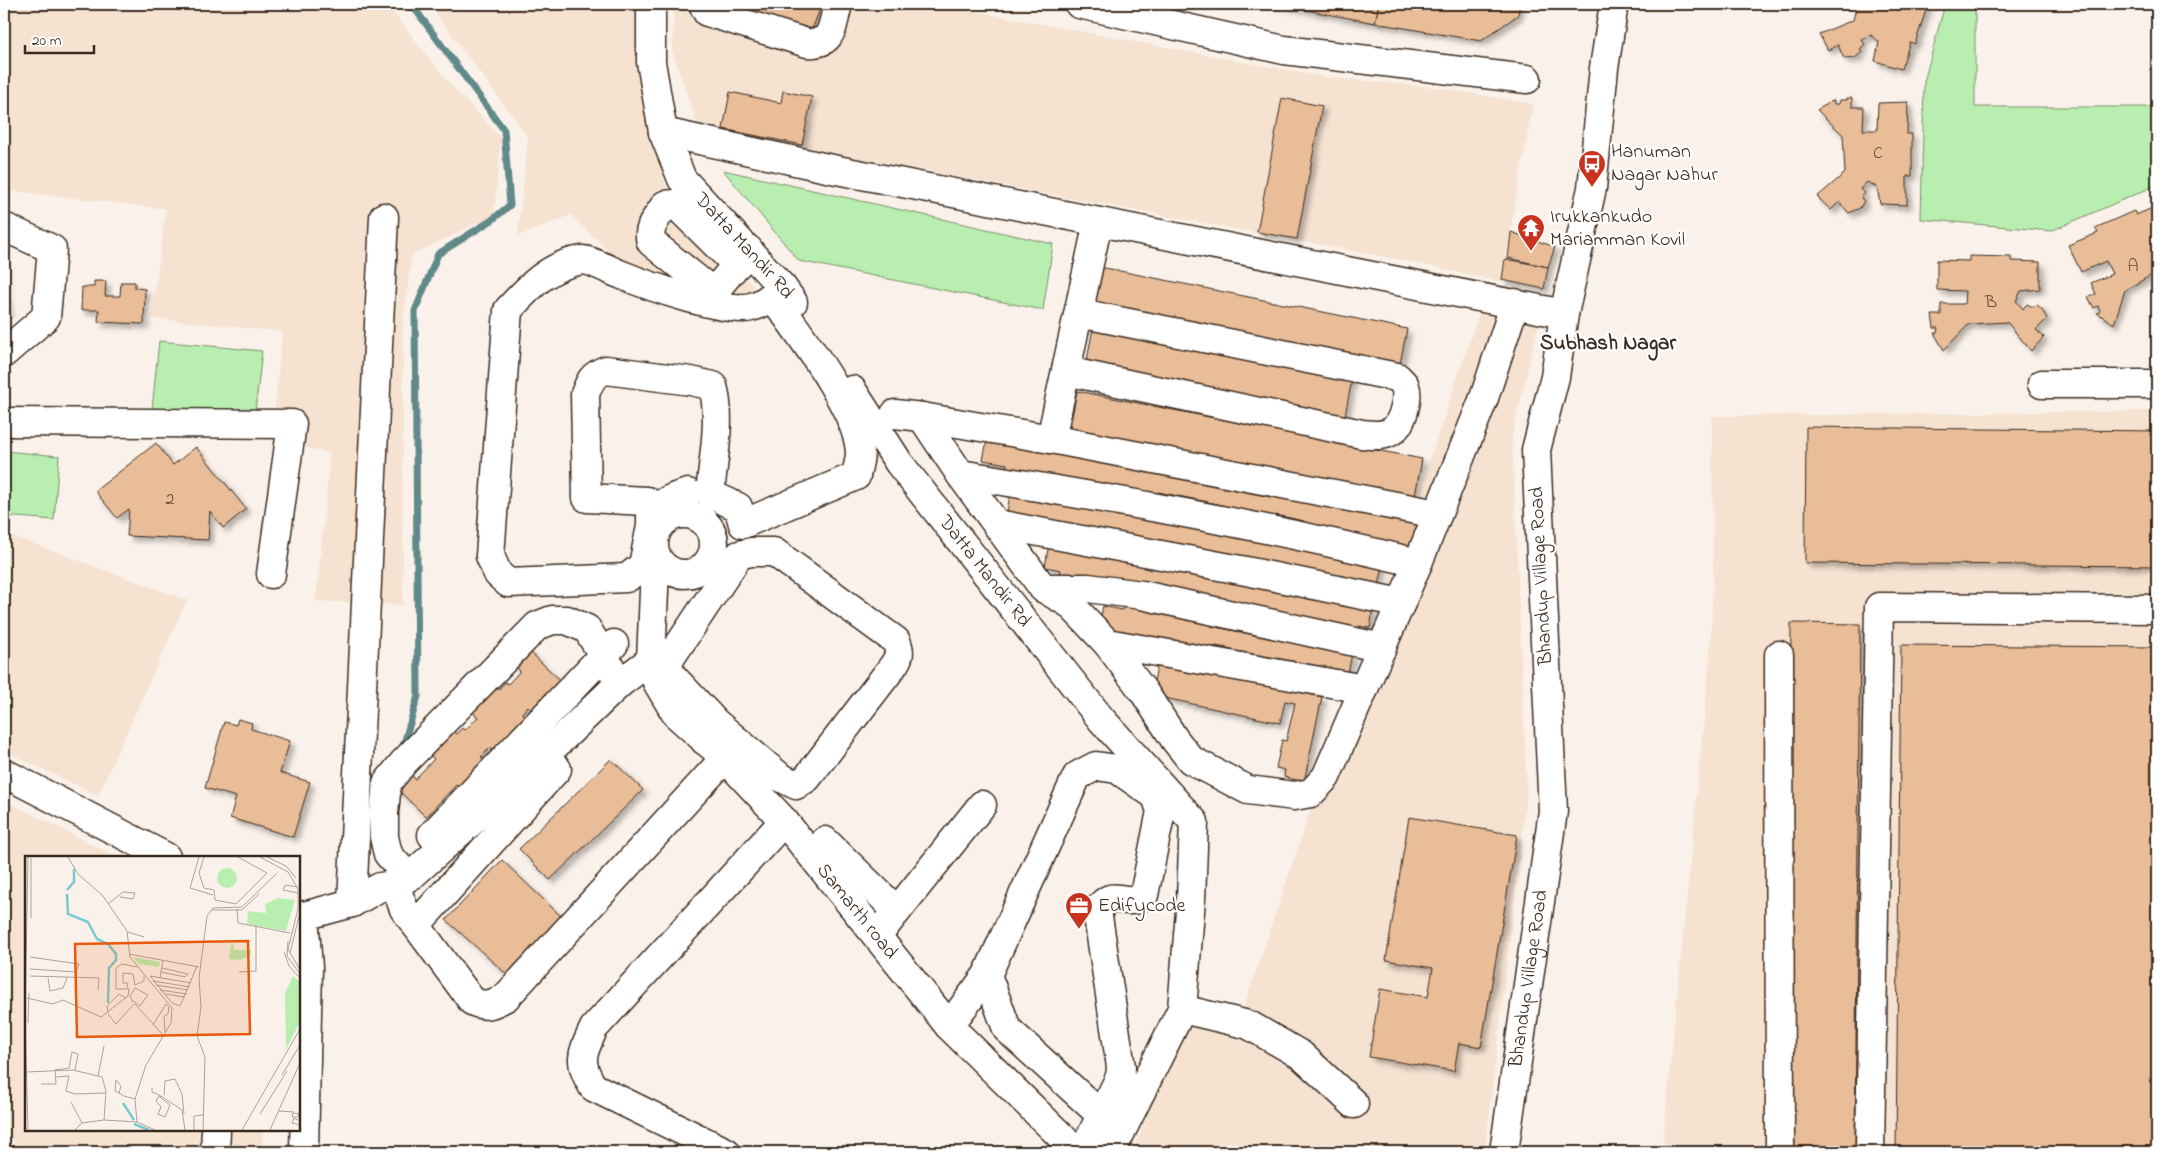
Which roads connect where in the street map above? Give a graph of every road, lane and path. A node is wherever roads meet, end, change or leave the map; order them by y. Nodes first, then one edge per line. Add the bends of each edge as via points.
1 (651, 4) edge
2 (703, 4) edge
3 (838, 4) edge
4 (1079, 4) edge
5 (1614, 4) edge
6 (1526, 79) dead end
7 (663, 132) junction
8 (384, 218) dead end
9 (1098, 222) junction
10 (4, 227) edge
11 (781, 297) junction
12 (1515, 303) junction
13 (1078, 313) junction
14 (1564, 314) junction
15 (4, 353) edge
16 (1066, 370) junction
17 (2042, 384) dead end
18 (2157, 384) edge
19 (895, 414) dead end
20 (922, 416) junction
21 (4, 422) edge
22 (1051, 439) junction
23 (960, 474) junction
24 (688, 492) dead end
25 (733, 505) junction
26 (651, 514) junction
27 (1437, 514) junction
28 (997, 524) junction
29 (707, 525) junction
30 (1418, 563) junction
31 (652, 564) junction
32 (271, 574) dead end
33 (1043, 588) junction
34 (1400, 603) junction
35 (2157, 609) edge
36 (1107, 643) junction
37 (1382, 648) junction
38 (608, 650) junction
39 (1779, 655) dead end
40 (651, 660) junction
41 (620, 683) junction
42 (1364, 689) junction
43 (711, 732) junction
44 (524, 738) junction
45 (725, 758) junction
46 (550, 763) junction
47 (4, 773) edge
48 (982, 805) dead end
49 (808, 834) junction
50 (355, 837) junction
51 (384, 837) junction
52 (164, 856) edge
53 (392, 880) junction
54 (352, 903) junction
55 (897, 911) junction
56 (301, 916) edge
57 (416, 925) junction
58 (877, 936) junction
59 (987, 976) junction
60 (1182, 1009) junction
61 (948, 1026) junction
62 (1354, 1104) dead end
63 (1101, 1115) junction
64 (216, 1131) edge
65 (215, 1152) edge
66 (304, 1152) edge
67 (726, 1152) edge
68 (1077, 1152) edge
69 (1083, 1152) edge
70 (1107, 1152) edge
71 (1504, 1152) edge
72 (1780, 1152) edge
73 (1870, 1152) edge

1 - 7 street, Datta Mandir Rd via 651,62
2 - 3 street via 707,12 816,44 829,37
4 - 6 street via 1284,50
5 - 14 street, Bhandup Village Road via 1592,188
7 - 9 street
7 - 11 street, Datta Mandir Rd via 682,179 743,258
8 - 50 street
9 - 12 street
9 - 13 street
10 - 15 street via 52,249 46,317
11 - 25 street via 799,333 850,415 860,453 856,476 743,524 738,508
11 - 31 street via 750,308 723,307 633,280 584,260 549,270 508,310 490,556 498,574 508,584 627,578
11 - 60 street, Datta Mandir Rd via 830,355 899,463 1101,719 1194,822
12 - 14 street
12 - 27 street via 1484,398
13 - 16 street
13 - 16 street via 1397,377 1405,384 1406,395 1400,423 1392,432 1362,434
14 - 71 street, Bhandup Village Road via 1555,377 1536,450 1553,811
16 - 22 street
17 - 18 street
19 - 20 street
20 - 22 street
20 - 23 street
21 - 32 street via 292,424
22 - 27 street
23 - 28 street
23 - 30 street via 1093,495 1345,545
24 - 26 street via 660,504
25 - 26 street via 710,494 717,417 713,386 606,370 596,373 585,394 587,498 647,501
25 - 29 street
26 - 31 street
27 - 30 street
28 - 33 street
28 - 34 street
29 - 31 street via 691,515 671,517 657,531
29 - 31 street via 715,543 711,558 702,569 693,573 673,572
30 - 34 street
31 - 40 street, Samarth road
33 - 36 street via 1070,604
33 - 37 street via 1088,588 1142,595
34 - 37 street
35 - 73 street via 1879,607
36 - 42 street
36 - 42 street via 1191,760 1248,790 1294,796 1311,793 1326,777
37 - 42 street
38 - 41 street
38 - 44 street
38 - 51 street via 587,629 566,620 552,620 536,626 387,783
39 - 72 street
40 - 41 street
40 - 43 street, Samarth road via 657,682 676,714
41 - 46 street
43 - 43 street via 673,677 669,660 739,555 774,552 896,642 900,650 891,670 807,778 796,785
43 - 45 street, Samarth road
44 - 46 street
44 - 53 street
45 - 49 street, Samarth road
45 - 57 street via 506,997 481,1006 472,1001
46 - 53 street via 412,875
46 - 57 street
47 - 52 street
48 - 55 street
49 - 55 street
49 - 58 street, Samarth road
49 - 67 street via 594,1028 582,1055 583,1071 593,1087
50 - 51 street
50 - 54 street
51 - 53 street
53 - 54 street
53 - 57 street via 404,909
54 - 56 street
55 - 58 street
56 - 66 street via 308,967
58 - 61 street, Samarth road
59 - 61 street
59 - 63 street via 1007,1029
59 - 63 street via 1077,776 1096,766 1117,769 1156,796 1161,811 1144,895 1134,900 1116,897 1104,902 1097,910 1120,1067 1120,1077
60 - 62 street via 1249,1025 1301,1055
60 - 70 street, Datta Mandir Rd via 1116,1142
61 - 68 street, Samarth road
63 - 69 street
64 - 65 street

